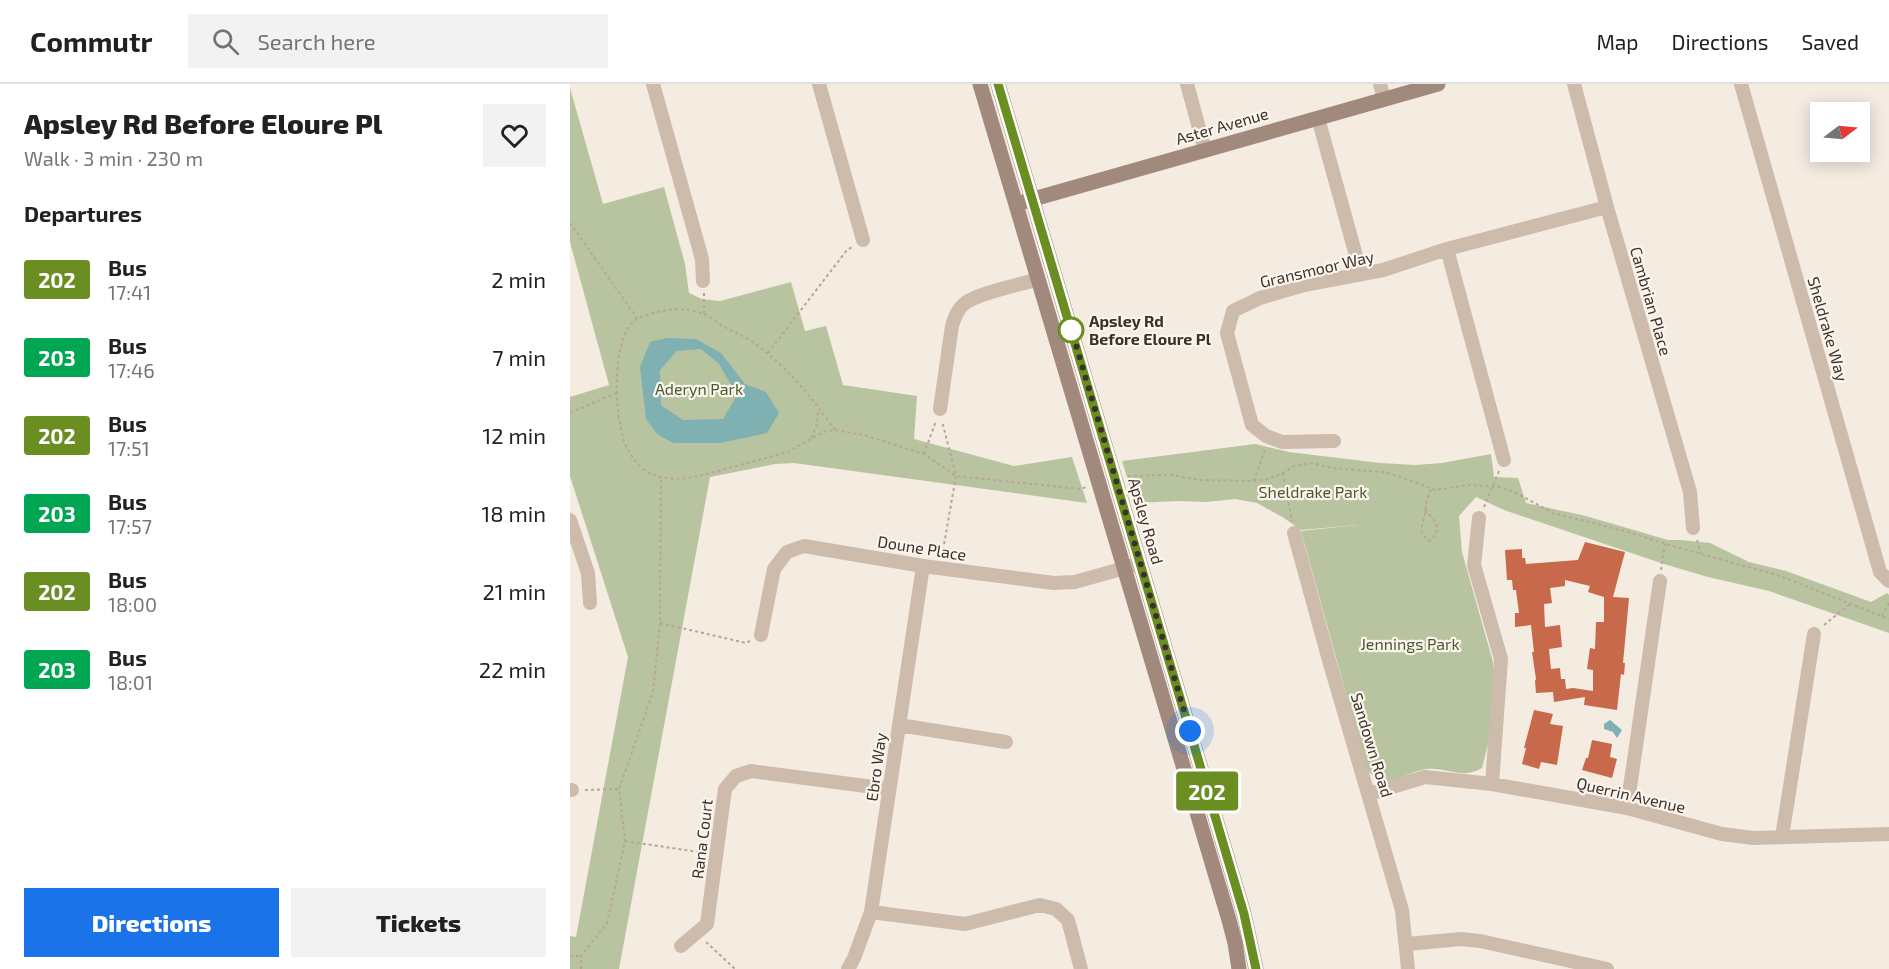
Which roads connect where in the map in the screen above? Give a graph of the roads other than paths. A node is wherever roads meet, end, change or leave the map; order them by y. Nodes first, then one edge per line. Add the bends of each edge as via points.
1 (652, 84) edge
2 (819, 84) edge
3 (980, 84) edge
4 (998, 84) edge
5 (1187, 84) edge
6 (1380, 84) edge
7 (1438, 84) edge
8 (1574, 84) edge
9 (1741, 84) edge
10 (1384, 99) junction
11 (1318, 118) junction
12 (1205, 150) junction
13 (1032, 200) junction
14 (1016, 204) junction
15 (1607, 207) junction
16 (863, 240) road end
17 (1447, 249) junction
18 (1359, 275) junction
19 (1038, 279) junction
20 (703, 281) road end
21 (940, 409) road end
22 (1334, 441) dead end
23 (1504, 460) road end
24 (1479, 518) road end
25 (570, 520) edge
26 (1693, 528) road end
27 (1294, 533) road end
28 (1140, 564) junction
29 (923, 566) junction
30 (1124, 568) junction
31 (1660, 581) road end
32 (1889, 581) edge
33 (590, 603) dead end
34 (1814, 634) road end
35 (761, 635) road end
36 (899, 724) junction
37 (1006, 742) dead end
38 (1492, 784) junction
39 (889, 789) junction
40 (1369, 795) junction
41 (1627, 808) junction
42 (1889, 834) edge
43 (1782, 837) junction
44 (871, 912) junction
45 (1407, 944) junction
46 (681, 946) dead end
47 (848, 969) edge
48 (1081, 969) edge
49 (1239, 969) edge
50 (1256, 969) edge
51 (1408, 969) edge
52 (1607, 969) edge

1 - 20 street via 702,259
2 - 16 street
3 - 14 main road, Apsley Road
4 - 13 main road, Apsley Road
5 - 12 street
6 - 10 street
7 - 10 main road, Aster Avenue
8 - 15 street, Cambrian Place
9 - 32 street, Sheldrake Way via 1880,572
10 - 11 main road, Aster Avenue
11 - 12 main road, Aster Avenue
11 - 18 street
12 - 13 main road, Aster Avenue
13 - 14 main road, Aster Avenue
13 - 28 main road, Apsley Road
14 - 19 main road, Apsley Road
15 - 17 street, Gransmoor Way
15 - 26 street, Cambrian Place via 1690,492
17 - 18 street, Gransmoor Way
17 - 23 street
18 - 22 street, Gransmoor Way via 1260,298 1233,311 1227,333 1252,425 1282,442
19 - 21 street via 980,296 962,306 952,326
19 - 30 main road, Apsley Road
24 - 38 street via 1474,565 1501,659
25 - 33 street via 588,573
27 - 40 street, Sandown Road
28 - 30 street, Doune Place
28 - 50 main road, Apsley Road via 1244,914
29 - 30 street, Doune Place via 1065,583
29 - 35 street, Doune Place via 804,546 786,552 774,569
29 - 36 street, Ebro Way
30 - 49 main road, Apsley Road via 1229,920
31 - 41 street
34 - 43 street
36 - 37 street
36 - 39 street, Ebro Way
38 - 40 street, Querrin Avenue via 1425,777
38 - 41 street, Querrin Avenue
39 - 44 street, Ebro Way
39 - 46 street, Rana Court via 751,771 736,776 725,789 707,924
40 - 45 street, Sandown Road via 1402,910
41 - 43 street, Querrin Avenue via 1722,834
42 - 43 street, Querrin Avenue
44 - 47 street, Ebro Way
44 - 48 street via 965,924 1040,905 1056,909 1068,920
45 - 51 street, Sandown Road
45 - 52 street via 1480,941

